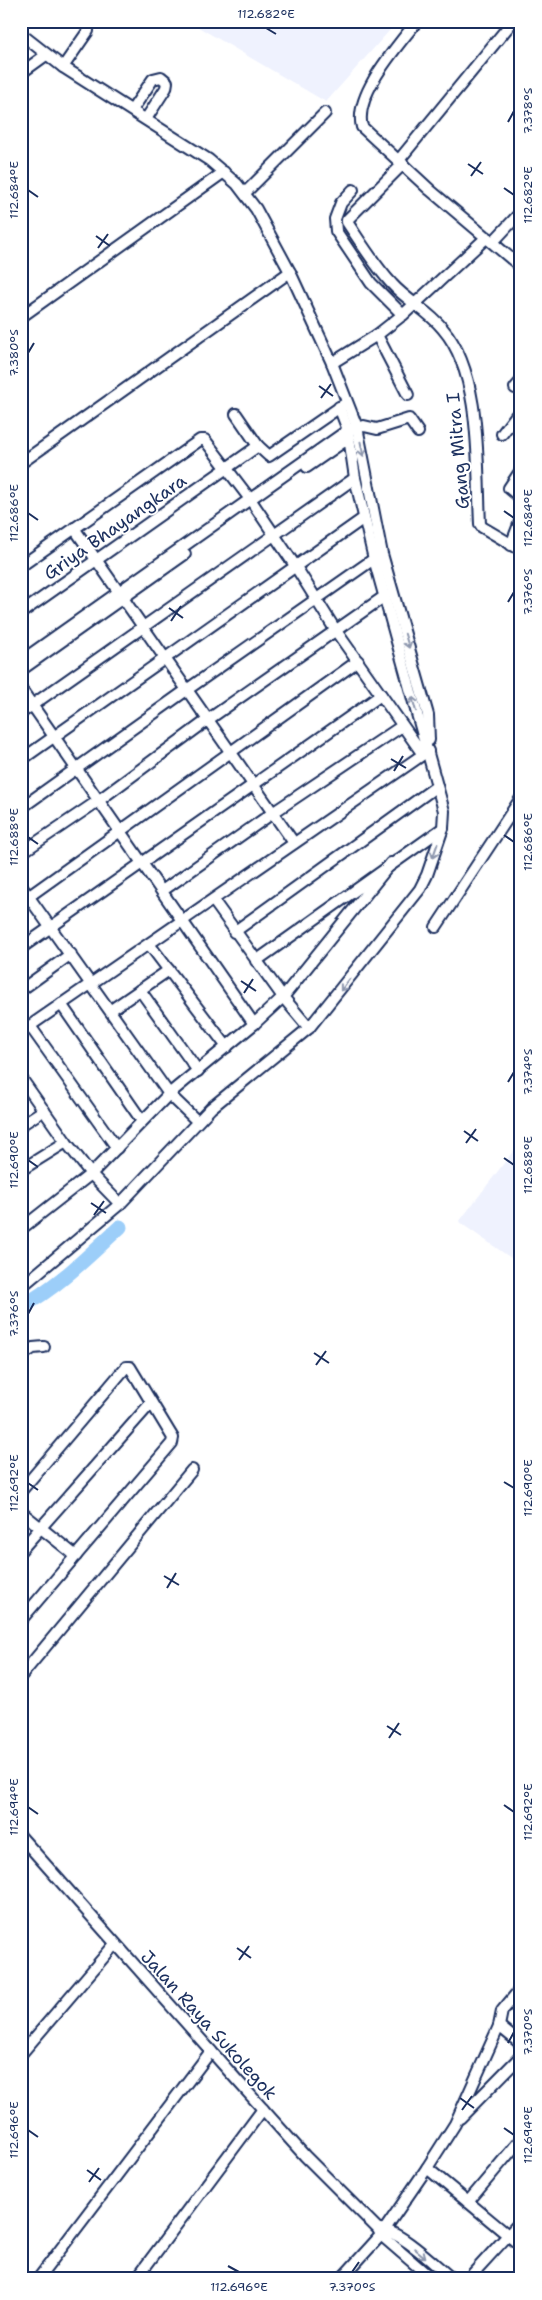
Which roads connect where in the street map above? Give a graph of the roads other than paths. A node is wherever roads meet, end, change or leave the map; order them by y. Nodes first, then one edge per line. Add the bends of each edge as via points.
1 (84, 21) edge
2 (417, 21) edge
3 (513, 21) edge
4 (21, 34) edge
5 (46, 54) junction
6 (64, 67) junction
7 (21, 73) edge
8 (132, 110) junction
9 (324, 114) dead end
10 (146, 118) junction
11 (401, 162) junction
12 (224, 172) junction
13 (353, 190) dead end
14 (246, 193) junction
15 (521, 212) edge
16 (490, 240) junction
17 (519, 261) edge
18 (290, 272) junction
19 (415, 304) junction
20 (404, 314) junction
21 (21, 317) edge
22 (378, 335) junction
23 (332, 363) junction
24 (408, 395) dead end
25 (344, 405) junction
26 (521, 409) edge
27 (236, 414) dead end
28 (351, 432) junction
29 (418, 432) dead end
30 (502, 434) dead end
31 (258, 446) junction
32 (21, 463) edge
33 (226, 467) junction
34 (519, 473) dead end
35 (355, 478) junction
36 (521, 498) edge
37 (252, 503) junction
38 (364, 518) junction
39 (521, 519) edge
40 (74, 528) junction
41 (274, 534) junction
42 (511, 545) junction
43 (521, 550) edge
44 (378, 556) junction
45 (97, 559) junction
46 (21, 566) edge
47 (296, 567) junction
48 (121, 594) junction
49 (385, 596) junction
50 (315, 600) junction
51 (21, 613) edge
52 (144, 625) junction
53 (336, 631) junction
54 (166, 657) junction
55 (21, 661) edge
56 (358, 661) junction
57 (21, 670) edge
58 (21, 689) edge
59 (188, 689) junction
60 (380, 695) junction
61 (32, 705) junction
62 (21, 713) edge
63 (210, 719) junction
64 (402, 726) junction
65 (55, 736) junction
66 (231, 751) junction
67 (427, 752) junction
68 (21, 760) edge
69 (76, 770) junction
70 (253, 783) junction
71 (437, 786) junction
72 (521, 798) edge
73 (98, 801) junction
74 (21, 808) edge
75 (274, 812) junction
76 (443, 828) junction
77 (120, 831) junction
78 (294, 843) junction
79 (21, 853) edge
80 (391, 863) junction
81 (142, 864) junction
82 (21, 886) edge
83 (162, 891) junction
84 (25, 899) edge
85 (213, 900) junction
86 (182, 922) junction
87 (51, 927) junction
88 (436, 927) dead end
89 (234, 932) junction
90 (150, 944) junction
91 (21, 948) edge
92 (70, 954) junction
93 (256, 961) junction
94 (169, 970) junction
95 (91, 984) junction
96 (21, 990) edge
97 (140, 990) junction
98 (283, 997) junction
99 (61, 1004) junction
100 (111, 1010) junction
101 (254, 1024) junction
102 (25, 1027) edge
103 (309, 1028) junction
104 (227, 1047) junction
105 (198, 1071) junction
106 (22, 1081) edge
107 (169, 1094) junction
108 (44, 1110) junction
109 (142, 1120) junction
110 (197, 1121) junction
111 (21, 1125) edge
112 (66, 1142) junction
113 (117, 1148) junction
114 (21, 1170) edge
115 (91, 1174) junction
116 (120, 1204) junction
117 (21, 1229) edge
118 (21, 1288) edge
119 (44, 1347) dead end
120 (21, 1356) edge
121 (151, 1403) junction
122 (192, 1470) dead end
123 (21, 1491) edge
124 (21, 1512) edge
125 (39, 1528) junction
126 (21, 1550) edge
127 (76, 1556) junction
128 (21, 1620) edge
129 (21, 1676) edge
130 (21, 1837) edge
131 (115, 1944) junction
132 (521, 1988) edge
133 (499, 2026) junction
134 (521, 2044) edge
135 (211, 2051) junction
136 (21, 2054) edge
137 (521, 2056) edge
138 (263, 2109) junction
139 (455, 2124) junction
140 (521, 2139) edge
141 (427, 2168) junction
142 (468, 2202) junction
143 (521, 2221) edge
144 (382, 2231) junction
145 (509, 2236) junction
146 (521, 2246) edge
147 (38, 2279) edge
148 (136, 2279) edge
149 (341, 2279) edge
150 (432, 2279) edge
151 (452, 2279) edge
152 (468, 2279) edge

1 - 6 street via 88,31
2 - 11 street via 376,77 360,111 362,127
3 - 11 street
4 - 5 street
5 - 6 street
5 - 7 street
6 - 8 street
8 - 10 street
8 - 10 street via 152,79 161,77 167,82 166,88
9 - 14 street
10 - 12 street
11 - 16 street
11 - 19 street, Gang Mitra I via 347,221 388,280
12 - 14 street
12 - 21 street
13 - 20 street via 341,203 335,219 336,231 371,282
14 - 18 street
15 - 16 street
16 - 17 street
16 - 19 street
18 - 23 street
18 - 32 street
19 - 20 street
19 - 42 street, Gang Mitra I via 444,329 460,356 474,412 480,524
20 - 22 street
22 - 23 street
22 - 24 street
23 - 25 street
25 - 28 street
25 - 31 street via 272,455 266,455
26 - 30 street
27 - 31 street
28 - 29 street via 377,429 409,419
28 - 35 street
28 - 37 street
28 -> 44 street
31 - 33 street, Griya Bhayangkara
33 - 37 street
33 - 40 street, Griya Bhayangkara via 207,441 200,440
33 - 45 street, Griya Bhayangkara
34 - 36 street via 509,488
35 - 38 street
35 - 41 street
37 - 41 street
37 - 48 street
38 - 44 street
38 - 47 street
39 - 42 street
40 - 45 street
40 - 46 street, Griya Bhayangkara
41 - 47 street
41 - 52 street
42 - 43 street
44 - 49 street
44 - 50 street
44 -> 67 street via 428,715
45 - 48 street
45 - 51 street, Griya Bhayangkara
47 - 50 street
47 - 54 street
48 - 52 street
48 - 55 street
48 - 57 street
49 - 53 street
67 -> 49 street
50 - 53 street
50 - 59 street
52 - 54 street
52 - 61 street
53 - 56 street
53 - 63 street
54 - 59 street
54 - 65 street
56 - 60 street
56 - 66 street
58 - 61 street
59 - 63 street
59 - 69 street
60 - 64 street
60 - 70 street
61 - 62 street
61 - 65 street
63 - 66 street
63 - 73 street
64 - 67 street
64 - 75 street
65 - 68 street
65 - 69 street
66 - 70 street
66 - 77 street
67 - 71 street
67 - 78 street
69 - 73 street
69 - 74 street
70 - 75 street
70 - 81 street
71 - 76 street via 444,811
71 - 89 street
72 - 88 street
73 - 77 street
73 - 79 street
75 - 78 street
75 - 83 street
76 - 80 street
76 -> 103 street via 420,889
77 - 81 street
77 - 84 street
78 - 85 street
80 - 93 street
80 - 98 street
81 - 83 street
81 - 87 street
82 - 84 street
83 - 86 street
84 - 87 street
85 - 86 street
85 - 89 street
86 - 90 street
86 - 101 street
87 - 91 street
87 - 92 street
89 - 93 street
90 - 94 street
90 - 95 street
92 - 95 street
92 - 96 street
93 - 98 street
94 - 97 street
94 - 104 street
95 - 99 street
95 - 100 street
97 - 100 street
97 - 105 street
98 - 101 street
98 - 103 street
99 - 102 street
99 - 109 street
100 - 107 street
101 - 104 street
102 - 113 street
103 - 110 street
104 - 105 street
105 - 107 street
106 - 108 street
107 - 109 street
107 - 110 street
108 - 111 street
108 - 112 street
109 - 113 street
110 - 116 street
112 - 114 street
112 - 115 street
113 - 115 street
115 - 116 street
115 - 117 street
116 - 118 street
119 - 120 street via 33,1348
121 - 123 street via 130,1367 126,1367
121 - 125 street
121 - 127 street via 173,1438 172,1444
122 - 129 street
124 - 125 street
125 - 126 street
125 - 127 street
127 - 128 street
130 - 131 street, Jalan Raya Sukolegok
131 - 135 street, Jalan Raya Sukolegok
131 - 136 street
132 - 133 street via 502,2011
133 - 134 street
133 - 139 street
135 - 138 street, Jalan Raya Sukolegok
135 - 147 street
137 - 139 street
138 - 144 street, Jalan Raya Sukolegok via 305,2156
138 - 148 street
139 - 141 street
140 - 142 street
141 - 142 street
141 - 144 street
142 - 145 street
143 - 145 street
144 - 149 street
144 - 150 street
144 -> 151 street via 403,2239
145 - 146 street
145 - 152 street

